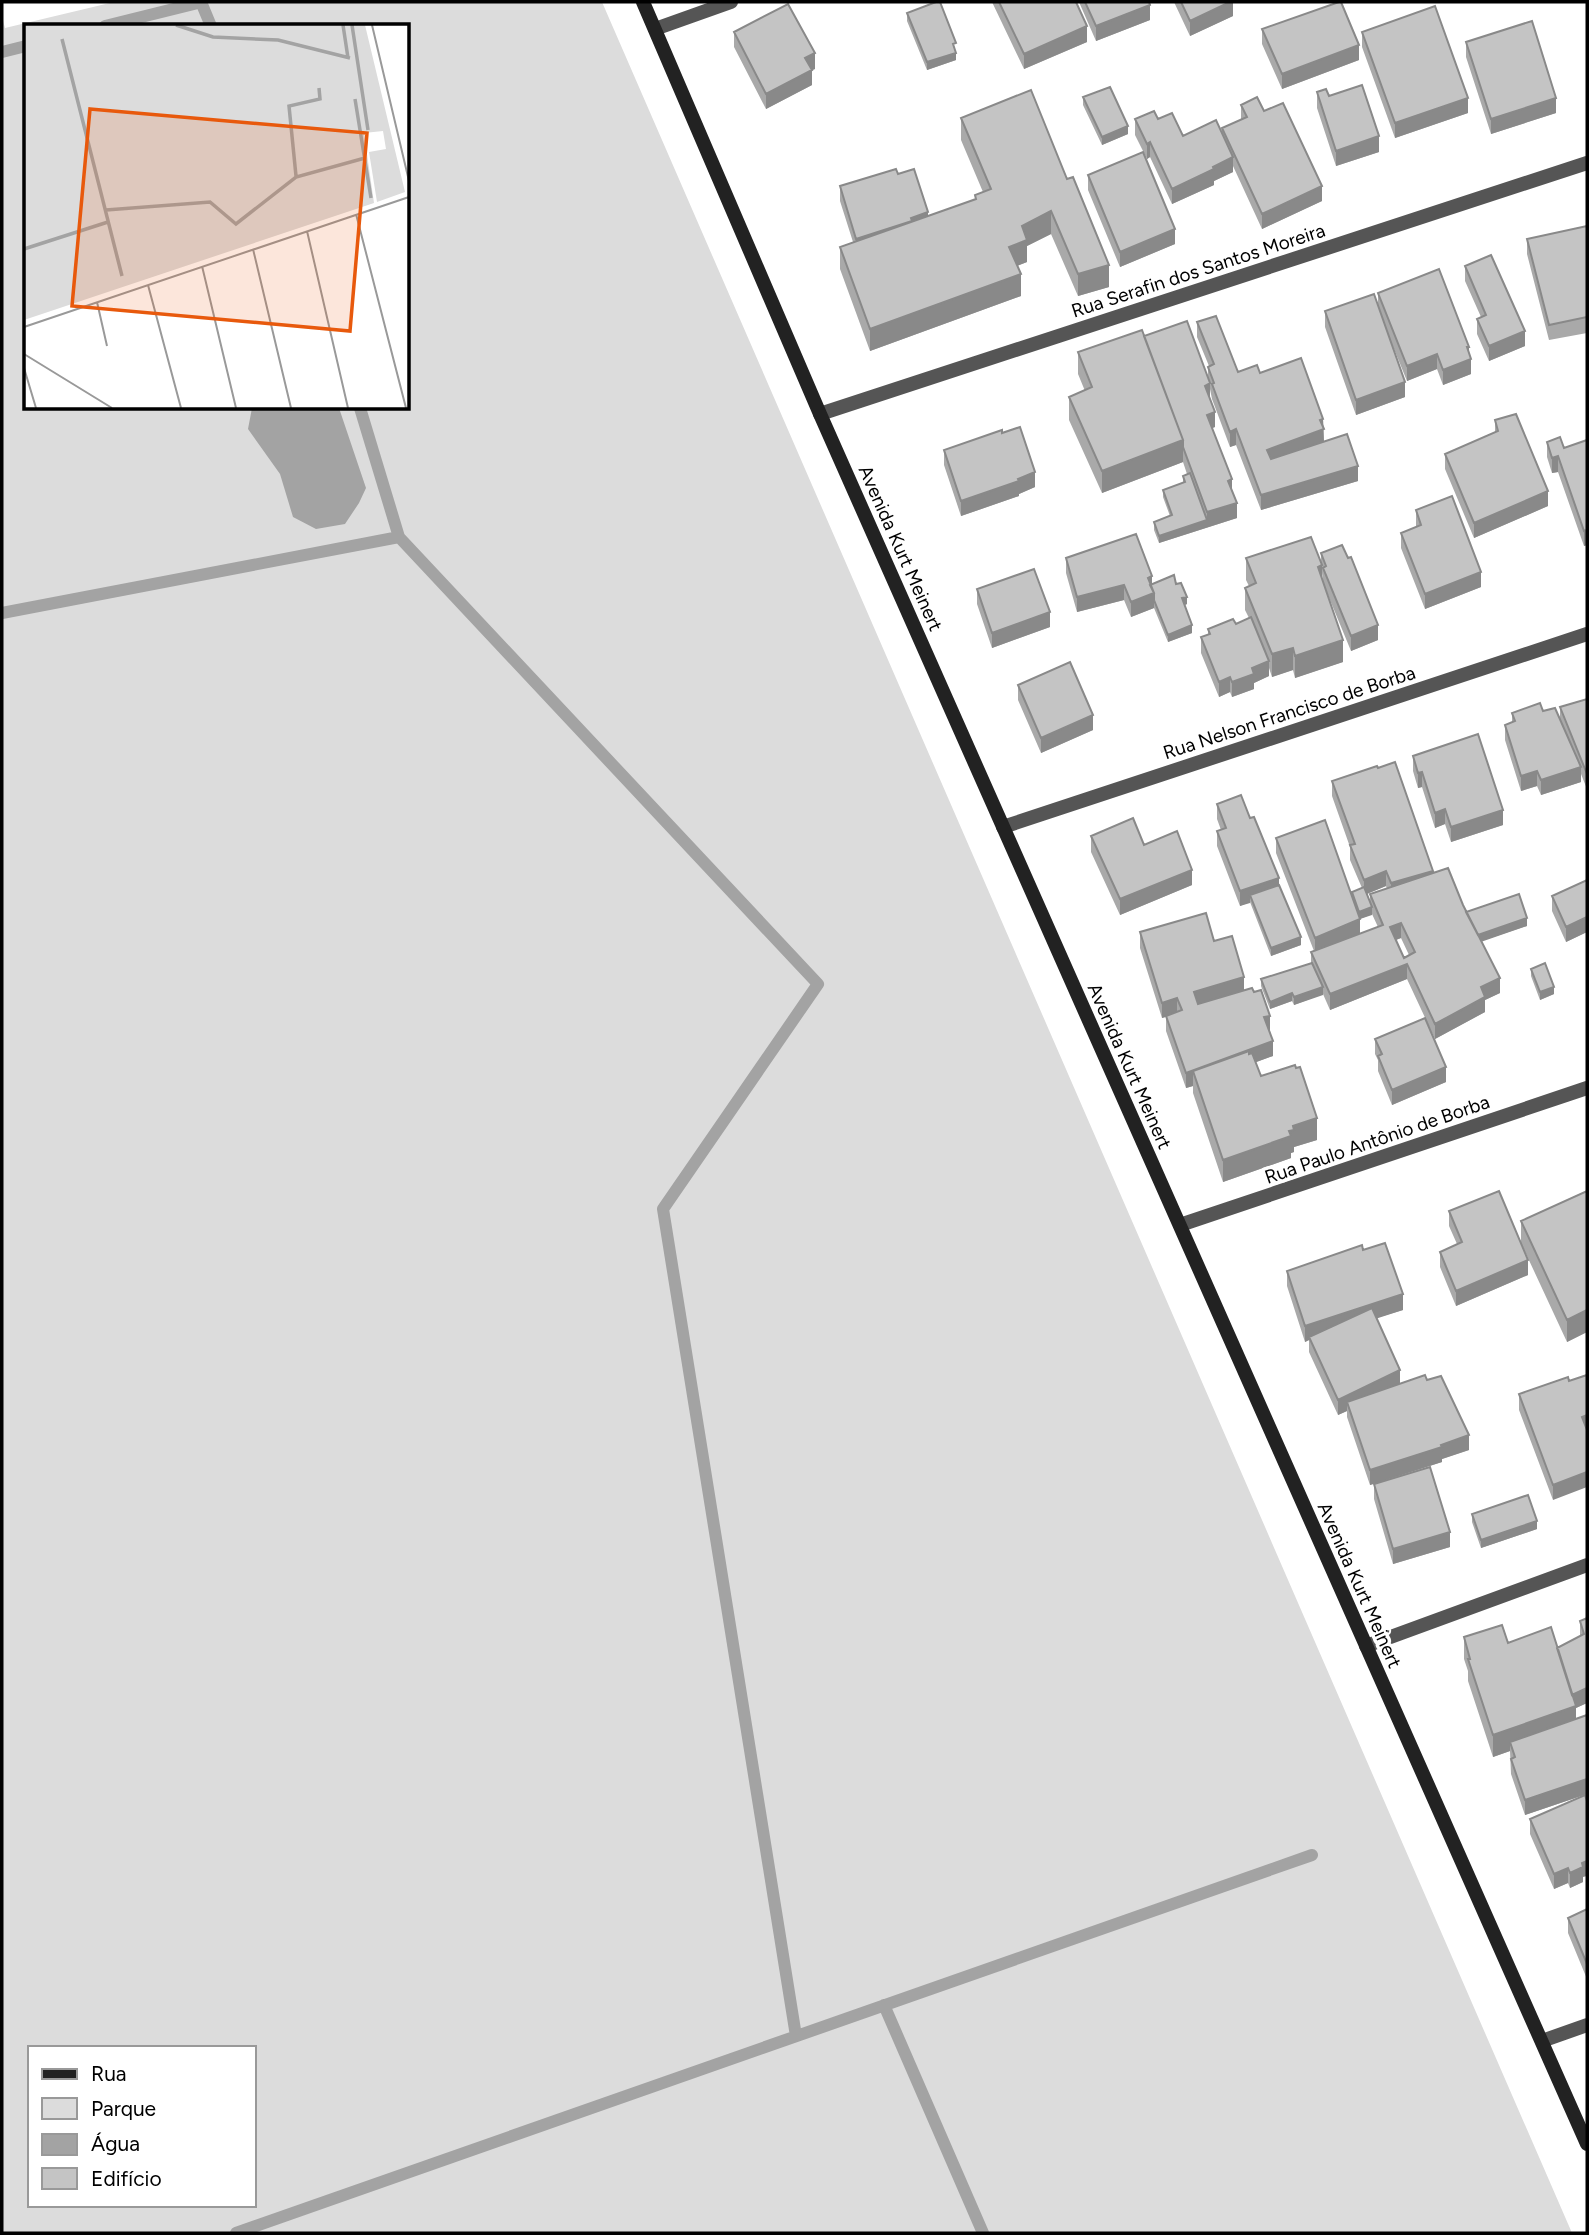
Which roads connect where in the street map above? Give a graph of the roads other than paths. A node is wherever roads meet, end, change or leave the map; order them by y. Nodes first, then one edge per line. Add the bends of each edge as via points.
1 (643, 2) edge
2 (731, 2) edge
3 (654, 29) junction
4 (1587, 163) edge
5 (820, 414) junction
6 (1587, 634) edge
7 (1003, 827) junction
8 (1587, 1088) edge
9 (1180, 1225) junction
10 (1587, 1565) edge
11 (1366, 1646) junction
12 (1587, 2025) edge
13 (1542, 2041) junction
14 (1587, 2144) edge

1 - 3 main road, Avenida Kurt Meinert
2 - 3 street
3 - 5 main road, Avenida Kurt Meinert
4 - 5 street, Rua Serafin dos Santos Moreira
5 - 7 main road, Avenida Kurt Meinert
6 - 7 street, Rua Nelson Francisco de Borba
7 - 9 main road, Avenida Kurt Meinert
8 - 9 street, Rua Paulo Antônio de Borba
9 - 11 main road, Avenida Kurt Meinert
10 - 11 street
11 - 13 main road, Avenida Kurt Meinert
12 - 13 street
13 - 14 main road, Avenida Kurt Meinert

